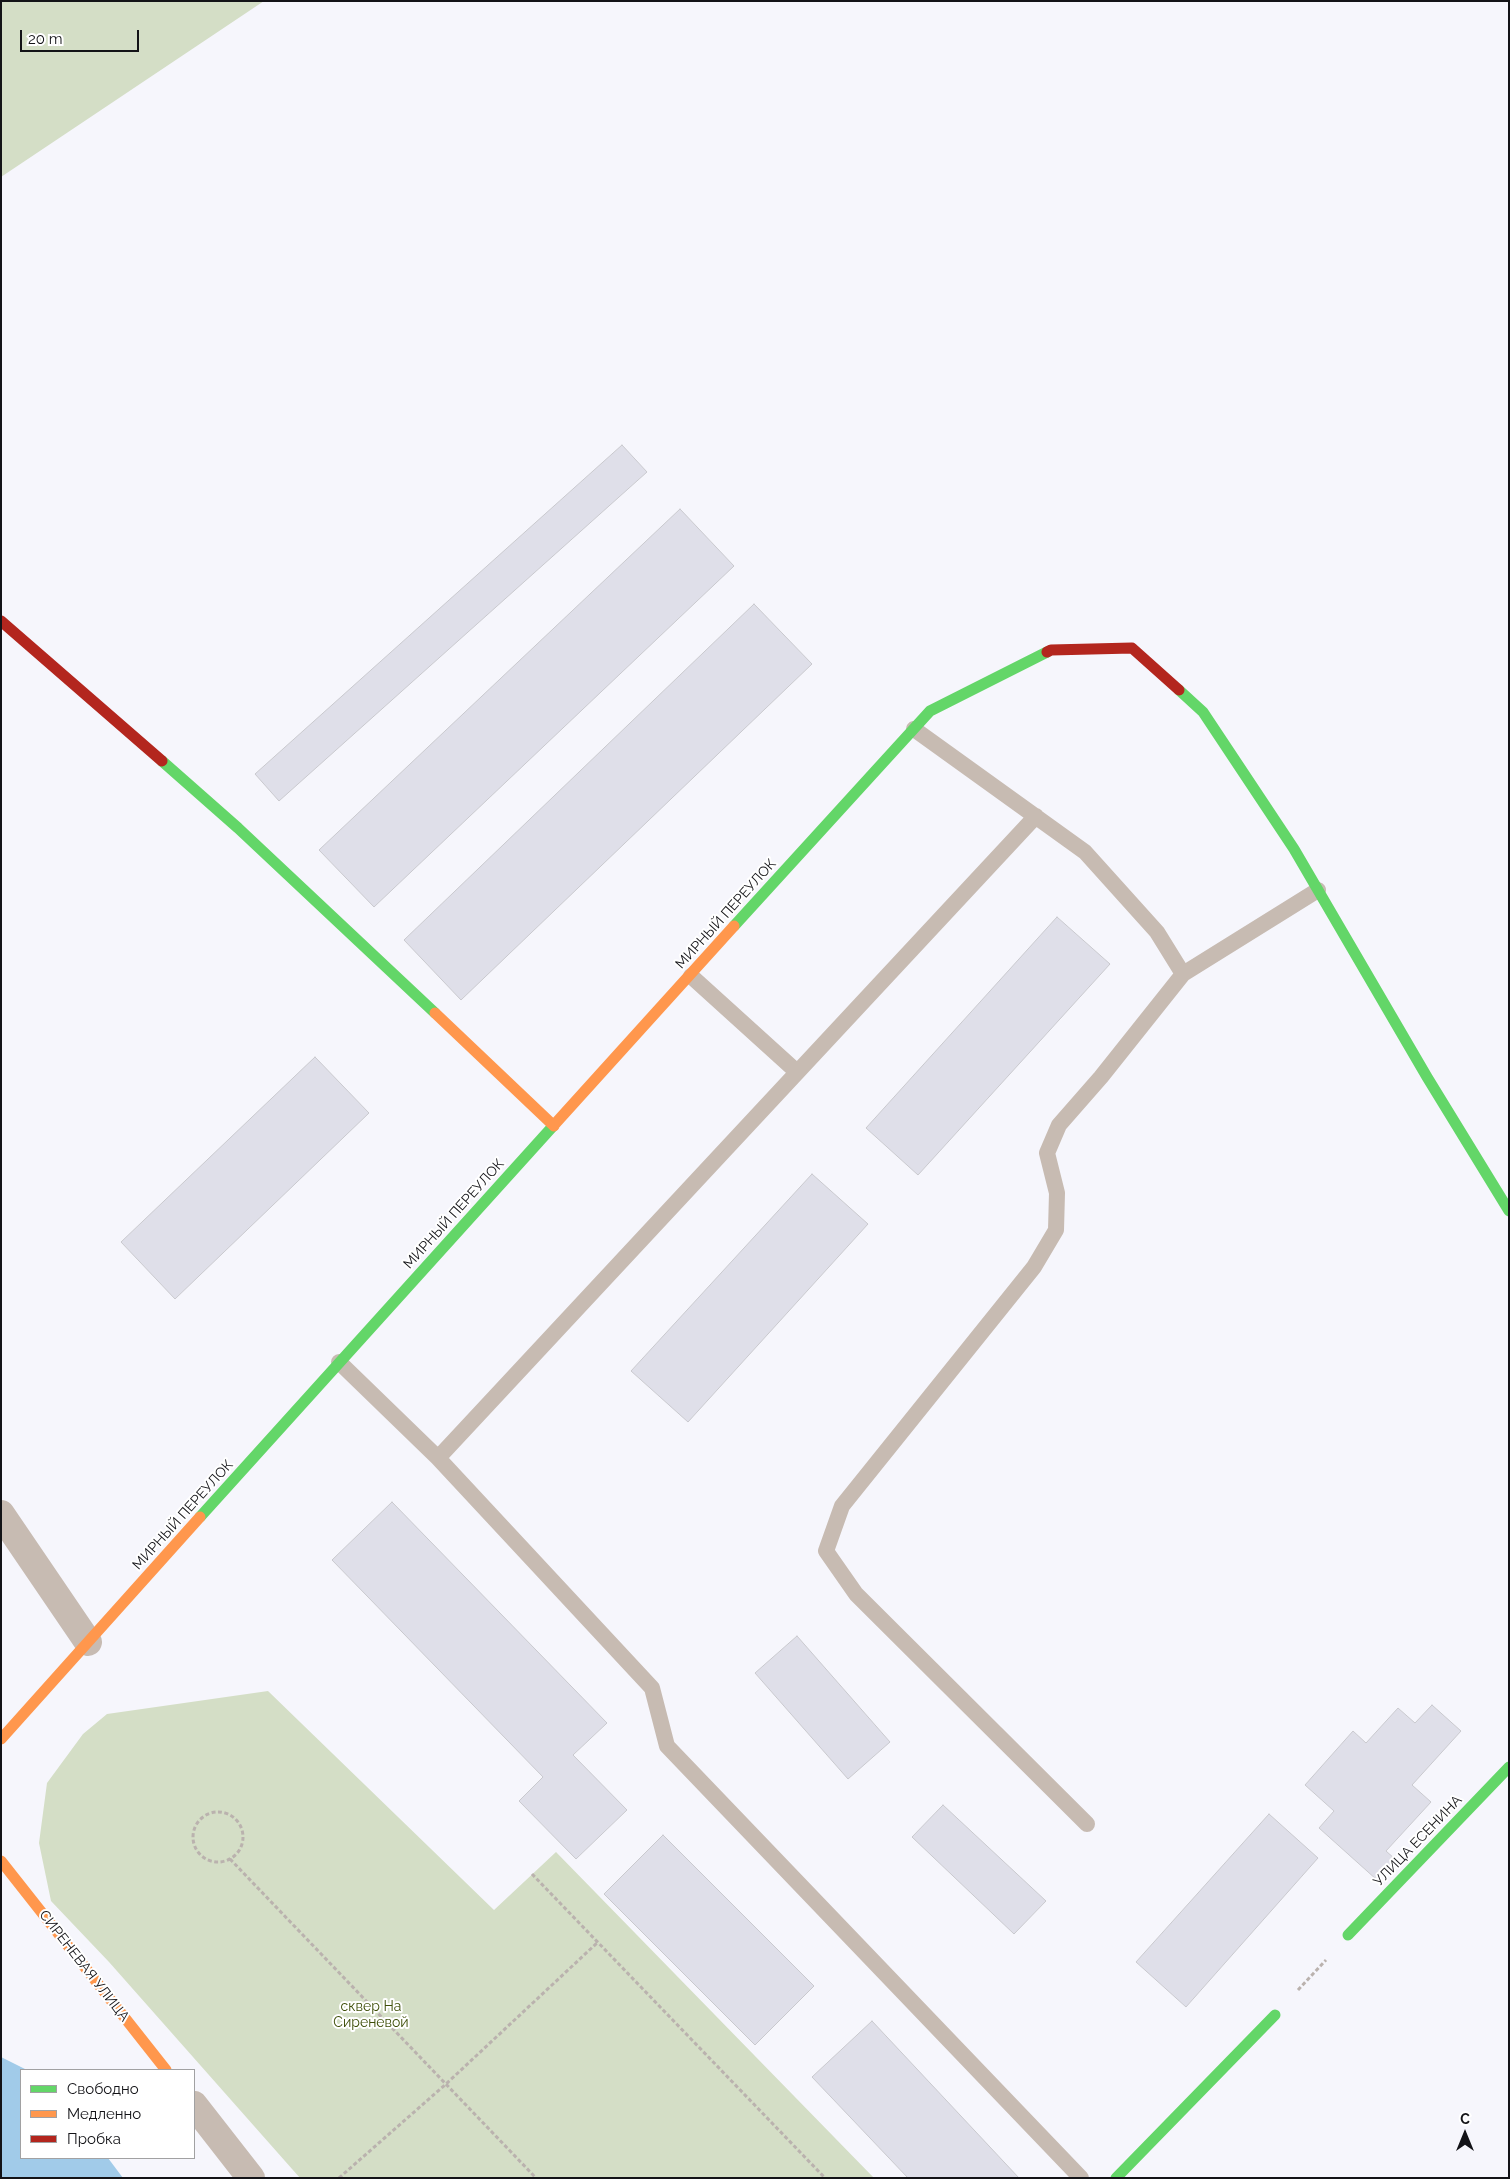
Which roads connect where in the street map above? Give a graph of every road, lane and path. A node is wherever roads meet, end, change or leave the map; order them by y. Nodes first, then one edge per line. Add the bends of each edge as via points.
1 (1, 621) edge
2 (914, 729) junction
3 (1036, 816) junction
4 (1318, 890) junction
5 (1183, 974) junction
6 (691, 976) junction
7 (797, 1072) junction
8 (554, 1126) junction
9 (1509, 1211) edge
10 (339, 1362) junction
11 (438, 1458) junction
12 (1, 1514) edge
13 (88, 1642) junction
14 (1, 1739) edge
15 (1509, 1767) edge
16 (1087, 1824) dead end
17 (230, 1859) junction
18 (1, 1861) edge
19 (532, 1874) dead end
20 (1348, 1935) joint
21 (598, 1942) junction
22 (1275, 2016) joint
23 (165, 2069) edge
24 (446, 2084) junction
25 (195, 2106) edge
26 (251, 2178) edge
27 (339, 2178) edge
28 (536, 2178) edge
29 (825, 2178) edge
30 (1080, 2178) edge
31 (1116, 2178) edge

1 - 8 street via 250,839
2 - 3 lane
2 - 4 street, МИРНЫЙ ПЕРЕУЛОК via 930,711 1051,650 1132,648 1203,712
2 - 6 street, МИРНЫЙ ПЕРЕУЛОК
3 - 5 lane via 1085,852 1157,932
3 - 7 lane
4 - 5 lane
4 - 9 street
5 - 16 lane via 1059,1125 1047,1153 1057,1193 1056,1230 1034,1267 842,1506 826,1551 856,1594
6 - 7 lane
6 - 8 street, МИРНЫЙ ПЕРЕУЛОК
7 - 11 lane
8 - 10 street, МИРНЫЙ ПЕРЕУЛОК
10 - 11 lane
10 - 13 street, МИРНЫЙ ПЕРЕУЛОК
11 - 30 lane via 652,1688 667,1746
12 - 13 street
13 - 14 street, МИРНЫЙ ПЕРЕУЛОК
15 - 20 street, УЛИЦА ЕСЕНИНА
17 - 17 path via 218,1862 205,1859 196,1850 192,1838 196,1824 205,1815 218,1812 230,1815 240,1824 243,1838 240,1850
17 - 24 path
18 - 23 street, СИРЕНЕВАЯ УЛИЦА
19 - 21 path
20 - 22 path
21 - 24 path
21 - 29 path
22 - 31 street
24 - 27 path
24 - 28 path
25 - 26 street

